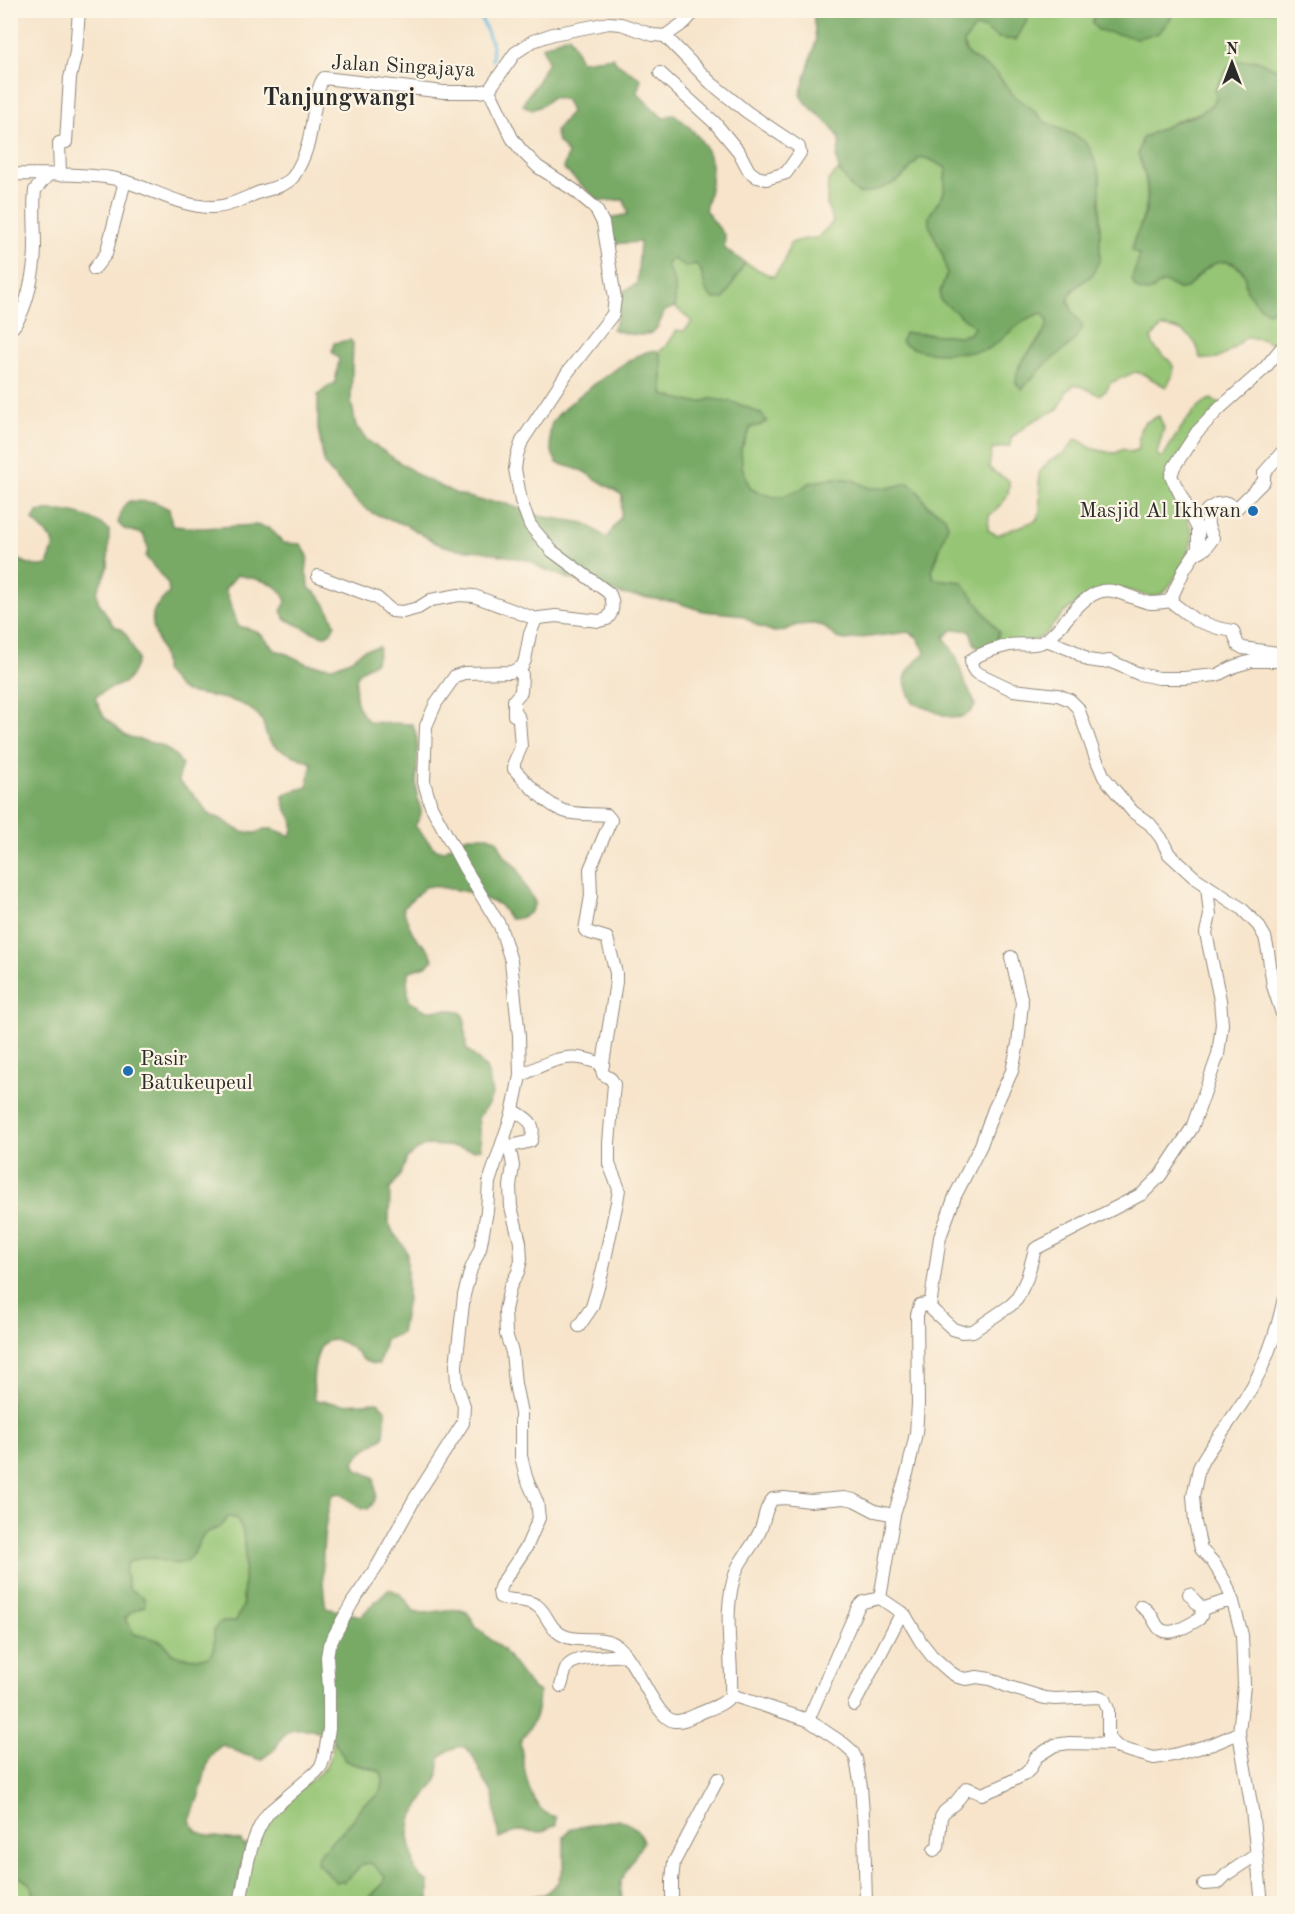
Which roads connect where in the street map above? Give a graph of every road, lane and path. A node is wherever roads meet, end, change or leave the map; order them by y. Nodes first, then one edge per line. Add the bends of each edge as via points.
1 (79, 10) edge
2 (696, 10) edge
3 (664, 36) junction
4 (660, 73) dead end
5 (489, 90) junction
6 (10, 174) edge
7 (54, 175) junction
8 (125, 181) junction
9 (94, 269) dead end
10 (10, 330) edge
11 (1284, 345) edge
12 (1284, 450) edge
13 (1195, 554) junction
14 (318, 576) dead end
15 (1170, 601) junction
16 (536, 620) junction
17 (1046, 640) junction
18 (1284, 655) edge
19 (520, 669) junction
20 (1207, 886) junction
21 (1011, 957) dead end
22 (1284, 1020) edge
23 (603, 1064) junction
24 (520, 1076) junction
25 (513, 1110) junction
26 (506, 1143) junction
27 (1284, 1298) edge
28 (930, 1307) junction
29 (579, 1326) dead end
30 (894, 1515) junction
31 (1189, 1594) dead end
32 (880, 1598) junction
33 (1233, 1602) junction
34 (1141, 1606) dead end
35 (1202, 1608) junction
36 (902, 1612) junction
37 (626, 1655) junction
38 (561, 1686) dead end
39 (731, 1695) junction
40 (854, 1705) dead end
41 (808, 1719) junction
42 (1239, 1733) junction
43 (1113, 1744) junction
44 (718, 1779) dead end
45 (934, 1850) dead end
46 (1256, 1855) junction
47 (1204, 1884) dead end
48 (240, 1904) edge
49 (672, 1904) edge
50 (866, 1904) edge
51 (1262, 1904) edge

1 - 7 street via 66,142 59,143
2 - 3 street
3 - 4 street via 711,83 799,147 793,165 786,173 766,179 752,174 715,123
3 - 5 street, Jalan Singajaya via 615,23 553,34 533,41 515,54
5 - 8 street, Jalan Singajaya via 444,92 324,78 307,146 293,176 285,183 212,207 190,204
5 - 16 street via 521,150 596,209 603,223 615,298 611,319 567,373 522,441 515,469 530,525 552,551 609,593 612,611 607,619 599,621 556,616
6 - 7 street, Jalan Singajaya
7 - 8 street, Jalan Singajaya
7 - 10 street via 35,189 35,249 30,285 22,313
8 - 9 street via 106,254
11 - 13 street via 1197,432 1174,467 1171,476 1198,529
12 - 13 street via 1264,473 1264,481 1236,509 1227,503 1207,510 1213,538
13 - 15 street
14 - 16 street via 377,598 392,611 403,612 431,600 459,595
15 - 17 street via 1152,603 1102,591 1072,611
15 - 18 street via 1196,620 1233,631 1243,648
16 - 19 street
17 - 18 street via 1088,660 1110,661 1158,678 1217,675 1235,666 1275,661
17 - 20 street via 978,655 971,660 972,667 1013,690 1070,700 1078,708 1104,777 1133,812 1150,824 1169,854
19 - 23 street via 521,692 514,700 514,715 519,720 521,747 513,769 561,810 607,815 611,820 590,869 591,896 585,930 607,938 616,973
19 - 24 street via 455,676 426,726 424,782 431,806 500,926 511,962
20 - 22 street via 1241,908 1258,925
20 - 28 street via 1210,915 1206,933 1222,1013 1220,1045 1199,1111 1178,1151 1142,1194 1035,1249 1017,1299 978,1329 969,1333 953,1329
21 - 28 street via 1022,1002 1012,1071 940,1237
23 - 24 street via 584,1058 564,1059
23 - 29 street via 603,1074 614,1084 609,1164 619,1189 602,1273 592,1307
24 - 25 street
25 - 26 street
25 - 26 street via 531,1123 532,1137 526,1143
26 - 37 street via 513,1166 511,1207 521,1260 505,1310 506,1334 521,1413 521,1456 539,1518 499,1594 538,1606 550,1624 566,1637 607,1640
26 - 48 street via 489,1182 480,1249 464,1295 456,1365 464,1406 463,1423 329,1645 328,1729 321,1766 264,1818 248,1858
27 - 33 street via 1268,1352 1246,1396 1204,1458 1196,1480 1193,1507 1199,1544 1219,1571
28 - 30 street via 923,1303 918,1308 918,1415 913,1450
30 - 32 street
30 - 39 street via 844,1498 810,1502 779,1498 770,1502 762,1528 741,1561 733,1583 728,1620
31 - 35 street
32 - 36 street
32 - 41 street via 858,1607
33 - 35 street
33 - 42 street via 1244,1658
34 - 35 street via 1167,1633 1199,1619
36 - 40 street
36 - 43 street via 932,1656 958,1677 990,1679 1045,1698 1104,1699 1108,1738
37 - 38 street via 573,1662 567,1667
37 - 39 street via 657,1707 671,1721 686,1719 723,1703
39 - 41 street
41 - 50 street via 852,1750 856,1759 864,1827
42 - 43 street via 1163,1757 1146,1757
42 - 46 street
43 - 45 street via 1055,1745 1036,1756 1025,1773 1002,1786 982,1794 967,1788 941,1817 938,1846
44 - 49 street via 674,1862
46 - 47 street via 1218,1883
46 - 51 street

